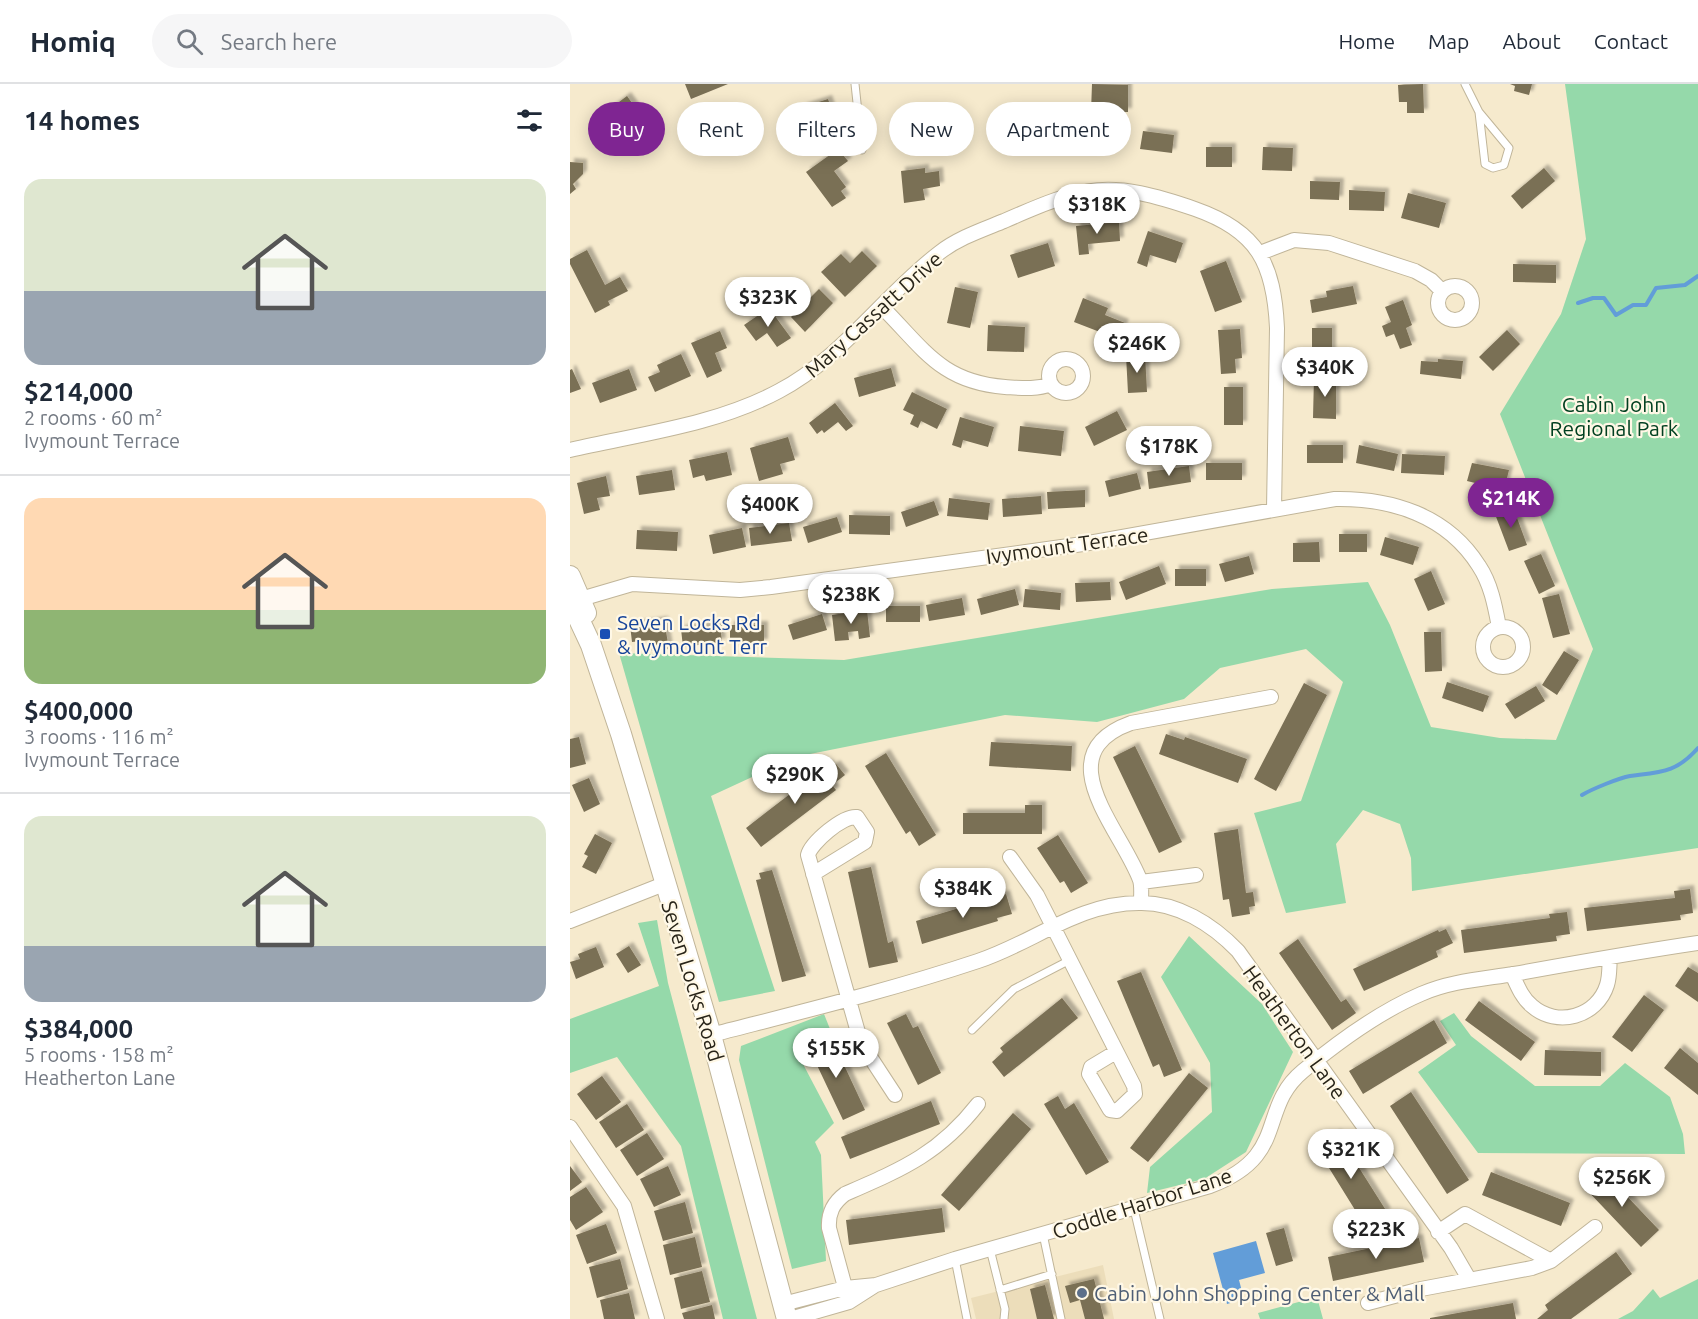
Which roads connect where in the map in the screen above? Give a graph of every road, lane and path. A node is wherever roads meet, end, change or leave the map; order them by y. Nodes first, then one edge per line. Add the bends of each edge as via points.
1 (855, 84) edge
2 (1465, 84) edge
3 (857, 102) edge
4 (1479, 112) junction
5 (1260, 253) junction
6 (1442, 291) dead end
7 (882, 307) junction
8 (1051, 384) dead end
9 (570, 450) edge
10 (1274, 509) junction
11 (570, 576) edge
12 (573, 600) edge
13 (1499, 627) dead end
14 (1271, 697) dead end
15 (1010, 857) dead end
16 (813, 874) junction
17 (1196, 875) dead end
18 (1141, 882) junction
19 (664, 884) junction
20 (1141, 902) junction
21 (570, 921) edge
22 (1052, 926) junction
23 (1698, 943) edge
24 (1610, 957) junction
25 (1070, 960) junction
26 (1512, 974) junction
27 (847, 999) junction
28 (972, 1030) dead end
29 (711, 1035) junction
30 (1116, 1052) dead end
31 (1316, 1061) junction
32 (895, 1095) dead end
33 (978, 1104) dead end
34 (570, 1127) edge
35 (1134, 1209) junction
36 (1595, 1227) dead end
37 (1438, 1232) junction
38 (1043, 1234) junction
39 (990, 1249) junction
40 (955, 1259) junction
41 (1551, 1262) junction
42 (1052, 1275) junction
43 (1469, 1279) junction
44 (876, 1285) junction
45 (845, 1288) junction
46 (1000, 1290) junction
47 (849, 1302) junction
48 (1368, 1303) dead end
49 (787, 1314) edge
50 (657, 1319) edge
51 (967, 1319) edge
52 (1004, 1319) edge
53 (1061, 1319) edge
54 (1160, 1319) edge

1 - 3 lane
2 - 4 lane
4 - 4 lane via 1485,164 1493,168 1504,165 1509,148
5 - 6 street via 1294,240 1329,243 1415,271 1431,279
5 - 7 street, Mary Cassatt Drive via 1237,230 1196,210 1129,190 1082,191 1046,202 950,246
5 - 10 street, Mary Cassatt Drive via 1275,300
7 - 8 street via 940,366 963,380 1017,388
7 - 9 street, Mary Cassatt Drive via 816,368 759,400 708,418
10 - 12 street, Ivymount Terrace via 1083,544 771,587 740,590 633,584
10 - 13 street, Ivymount Terrace via 1365,498 1403,506 1434,521 1479,566 1492,596
11 - 12 main road, Seven Locks Road
12 - 19 main road, Seven Locks Road via 586,612 591,645
14 - 18 street via 1131,723 1112,731 1095,749 1090,775 1094,793
15 - 22 street via 1031,885
16 - 16 street via 810,846 846,818 857,817 867,832 865,842
16 - 27 street
17 - 18 street
18 - 20 street
19 - 21 street
19 - 29 main road, Seven Locks Road
20 - 22 street, Heatherton Lane via 1090,910
20 - 31 street, Heatherton Lane via 1173,908 1224,937
22 - 25 street
22 - 27 street, Heatherton Lane via 980,960
23 - 24 street, Coddle Harbor Lane
24 - 26 street, Coddle Harbor Lane
24 - 26 street via 1603,995 1591,1008 1572,1017 1549,1016 1531,1006
25 - 28 lane via 1014,989
25 - 30 street
26 - 31 street, Coddle Harbor Lane via 1423,993 1397,1005
27 - 29 street, Heatherton Lane
27 - 32 street via 861,1043
29 - 49 main road, Seven Locks Road
31 - 35 street, Coddle Harbor Lane via 1290,1086 1266,1144 1246,1168 1210,1186
31 - 37 street, Heatherton Lane
33 - 45 street via 956,1131 927,1155 836,1201 828,1219
34 - 50 street via 624,1206
35 - 38 street, Coddle Harbor Lane
35 - 54 lane
36 - 41 street
37 - 41 street via 1465,1214
37 - 43 street, Heatherton Lane
38 - 39 street, Coddle Harbor Lane
38 - 42 lane
39 - 40 street, Coddle Harbor Lane
39 - 46 lane
40 - 44 street, Coddle Harbor Lane
40 - 51 lane
41 - 43 street
42 - 46 lane
42 - 53 lane
43 - 48 street
44 - 45 street, Coddle Harbor Lane
44 - 47 street, Coddle Harbor Lane
45 - 47 street
45 - 49 street, Coddle Harbor Lane
46 - 52 lane
47 - 49 street, Coddle Harbor Lane

